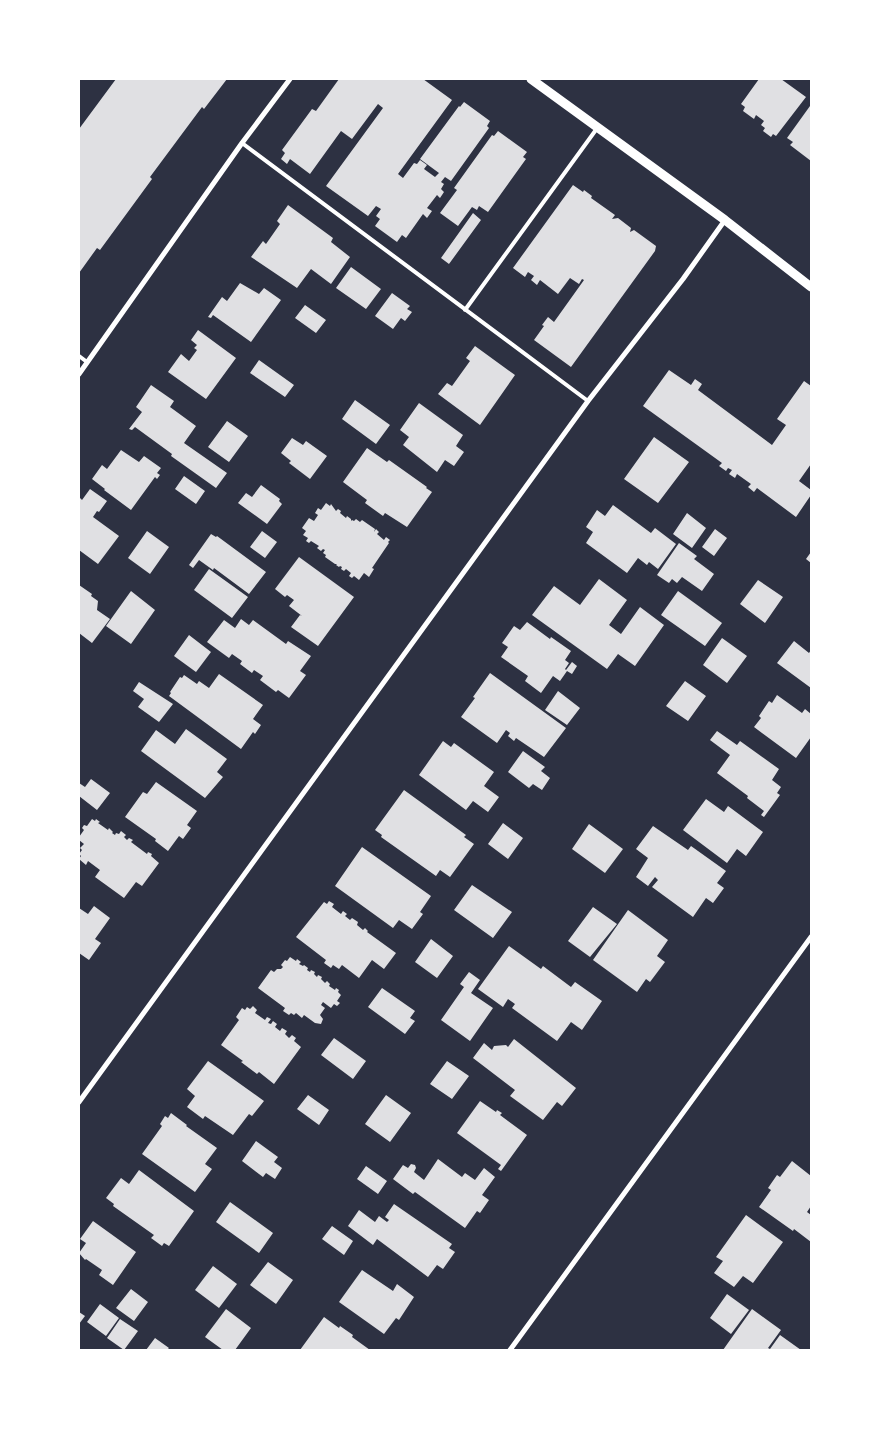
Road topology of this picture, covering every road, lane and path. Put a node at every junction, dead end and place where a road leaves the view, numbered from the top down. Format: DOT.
graph roads {
  1 [pos="290,79"];
  2 [pos="531,79"];
  3 [pos="598,127"];
  4 [pos="242,143"];
  5 [pos="725,220"];
  6 [pos="811,287"];
  7 [pos="465,310"];
  8 [pos="79,356"];
  9 [pos="87,362"];
  10 [pos="79,374"];
  11 [pos="588,401"];
  12 [pos="811,937"];
  13 [pos="79,1102"];
  14 [pos="510,1350"];
  1 -- 4 [label="street"];
  2 -- 3 [label="street"];
  3 -- 5 [label="street"];
  3 -- 7 [label="lane"];
  4 -- 7 [label="lane"];
  4 -- 9 [label="street"];
  5 -- 6 [label="street"];
  5 -- 11 [label="street"];
  7 -- 11 [label="lane"];
  8 -- 9 [label="lane"];
  9 -- 10 [label="street"];
  11 -- 13 [label="street"];
  12 -- 14 [label="street"];
}
